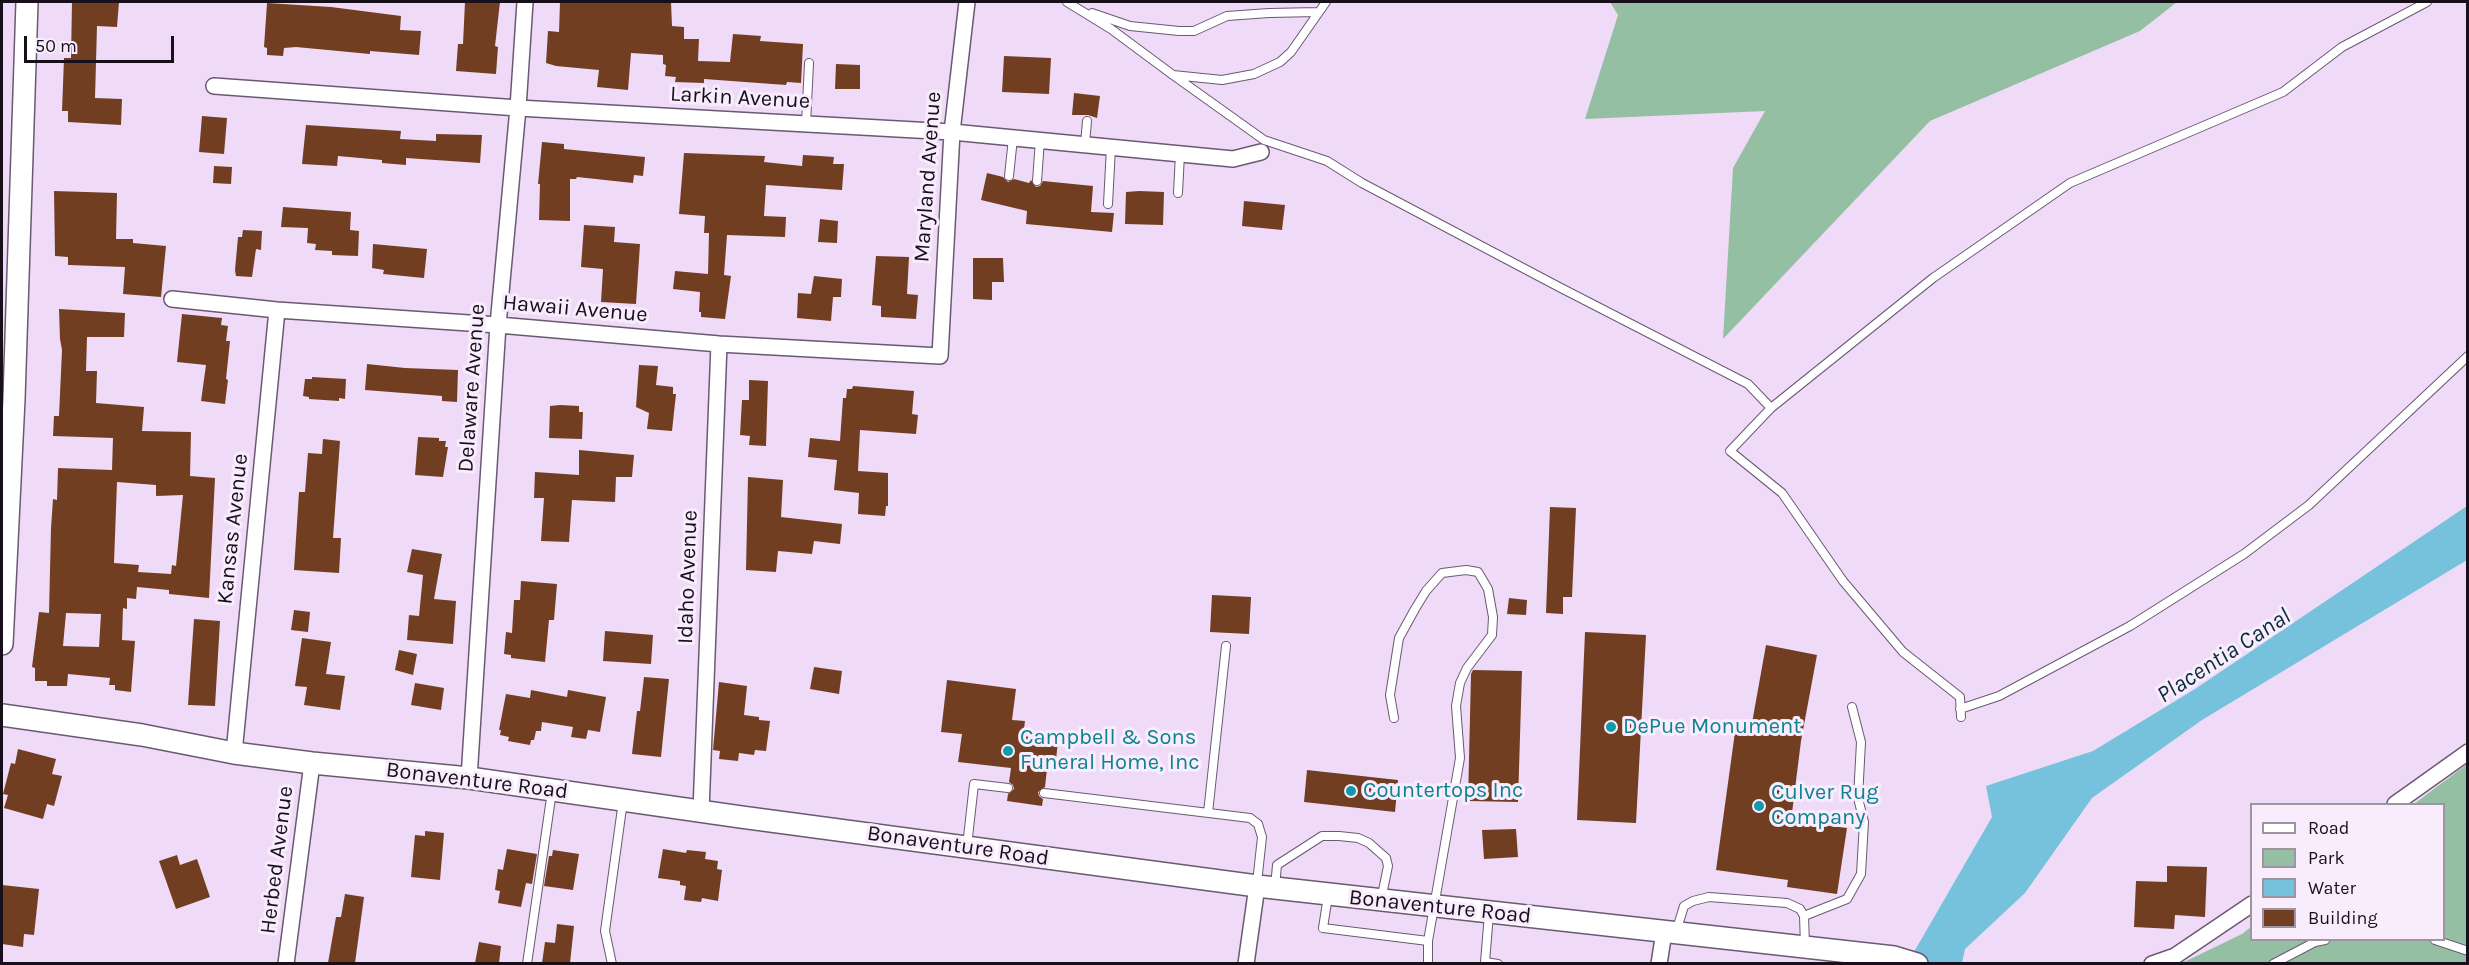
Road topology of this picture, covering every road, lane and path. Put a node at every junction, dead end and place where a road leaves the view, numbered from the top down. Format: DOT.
graph roads {
  1 [pos="27,2"];
  2 [pos="525,2"];
  3 [pos="966,2"];
  4 [pos="1068,2"];
  5 [pos="1326,2"];
  6 [pos="2427,2"];
  7 [pos="1079,9"];
  8 [pos="1318,12"];
  9 [pos="809,63"];
  10 [pos="1173,75"];
  11 [pos="214,86"];
  12 [pos="518,108"];
  13 [pos="1087,121"];
  14 [pos="806,124"];
  15 [pos="952,132"];
  16 [pos="1012,138"];
  17 [pos="1040,140"];
  18 [pos="1085,144"];
  19 [pos="1111,147"];
  20 [pos="1261,152"];
  21 [pos="1180,154"];
  22 [pos="1009,176"];
  23 [pos="1037,181"];
  24 [pos="1178,193"];
  25 [pos="1108,204"];
  26 [pos="172,299"];
  27 [pos="277,310"];
  28 [pos="498,325"];
  29 [pos="719,344"];
  30 [pos="940,356"];
  31 [pos="2468,356"];
  32 [pos="1771,408"];
  33 [pos="2,644"];
  34 [pos="1226,646"];
  35 [pos="1852,707"];
  36 [pos="2,715"];
  37 [pos="1394,718"];
  38 [pos="2468,752"];
  39 [pos="234,753"];
  40 [pos="312,763"];
  41 [pos="469,777"];
  42 [pos="1008,788"];
  43 [pos="553,790"];
  44 [pos="1044,793"];
  45 [pos="623,800"];
  46 [pos="2396,803"];
  47 [pos="701,811"];
  48 [pos="1208,813"];
  49 [pos="967,847"];
  50 [pos="1266,887"];
  51 [pos="1328,894"];
  52 [pos="1381,900"];
  53 [pos="2250,904"];
  54 [pos="1432,906"];
  55 [pos="1490,912"];
  56 [pos="1804,916"];
  57 [pos="1669,932"];
  58 [pos="1428,941"];
  59 [pos="2318,941"];
  60 [pos="2440,941"];
  61 [pos="1805,948"];
  62 [pos="2468,951"];
  63 [pos="286,963"];
  64 [pos="527,963"];
  65 [pos="612,963"];
  66 [pos="1246,963"];
  67 [pos="1428,963"];
  68 [pos="1484,963"];
  69 [pos="1498,963"];
  70 [pos="1659,963"];
  71 [pos="1917,963"];
  72 [pos="2152,963"];
  73 [pos="2273,963"];
  1 -- 33 [label="street"];
  2 -- 12 [label="street, Delaware Avenue"];
  3 -- 15 [label="street, Maryland Avenue"];
  4 -- 7 [label="lane"];
  5 -- 8 [label="lane"];
  6 -- 32 [label="lane"];
  7 -- 8 [label="lane"];
  7 -- 10 [label="lane"];
  8 -- 10 [label="lane"];
  9 -- 14 [label="lane"];
  10 -- 32 [label="lane"];
  11 -- 12 [label="street, Larkin Avenue"];
  12 -- 14 [label="street, Larkin Avenue"];
  12 -- 28 [label="street, Delaware Avenue"];
  13 -- 18 [label="lane"];
  14 -- 15 [label="street, Larkin Avenue"];
  15 -- 16 [label="street, Larkin Avenue"];
  15 -- 30 [label="street, Maryland Avenue"];
  16 -- 17 [label="street, Larkin Avenue"];
  16 -- 22 [label="lane"];
  17 -- 18 [label="street, Larkin Avenue"];
  17 -- 23 [label="lane"];
  18 -- 19 [label="street, Larkin Avenue"];
  19 -- 21 [label="street, Larkin Avenue"];
  19 -- 25 [label="lane"];
  20 -- 21 [label="street, Larkin Avenue"];
  21 -- 24 [label="lane"];
  26 -- 27 [label="street, Hawaii Avenue"];
  27 -- 28 [label="street, Hawaii Avenue"];
  27 -- 39 [label="street, Kansas Avenue"];
  28 -- 29 [label="street, Hawaii Avenue"];
  28 -- 41 [label="street, Delaware Avenue"];
  29 -- 30 [label="street, Hawaii Avenue"];
  29 -- 47 [label="street, Idaho Avenue"];
  31 -- 32 [label="lane"];
  34 -- 48 [label="lane"];
  35 -- 56 [label="lane"];
  36 -- 39 [label="street, Bonaventure Road"];
  37 -- 54 [label="lane"];
  38 -- 46 [label="street"];
  39 -- 40 [label="street, Bonaventure Road"];
  40 -- 41 [label="street, Bonaventure Road"];
  40 -- 63 [label="street, Herbed Avenue"];
  41 -- 43 [label="street, Bonaventure Road"];
  42 -- 49 [label="lane"];
  43 -- 45 [label="street, Bonaventure Road"];
  43 -- 64 [label="lane"];
  44 -- 48 [label="lane"];
  45 -- 47 [label="street, Bonaventure Road"];
  45 -- 65 [label="lane"];
  47 -- 49 [label="street, Bonaventure Road"];
  48 -- 50 [label="lane"];
  49 -- 50 [label="street, Bonaventure Road"];
  50 -- 51 [label="street, Bonaventure Road"];
  50 -- 52 [label="lane"];
  50 -- 66 [label="street"];
  51 -- 52 [label="street, Bonaventure Road"];
  51 -- 58 [label="lane"];
  52 -- 54 [label="street, Bonaventure Road"];
  53 -- 72 [label="street"];
  54 -- 55 [label="street, Bonaventure Road"];
  54 -- 58 [label="lane"];
  55 -- 57 [label="street, Bonaventure Road"];
  55 -- 68 [label="lane"];
  56 -- 57 [label="lane"];
  56 -- 61 [label="lane"];
  57 -- 61 [label="street, Bonaventure Road"];
  57 -- 70 [label="street"];
  58 -- 67 [label="lane"];
  59 -- 73 [label="lane"];
  60 -- 62 [label="lane"];
  61 -- 71 [label="street, Bonaventure Road"];
  68 -- 69 [label="lane"];
}
